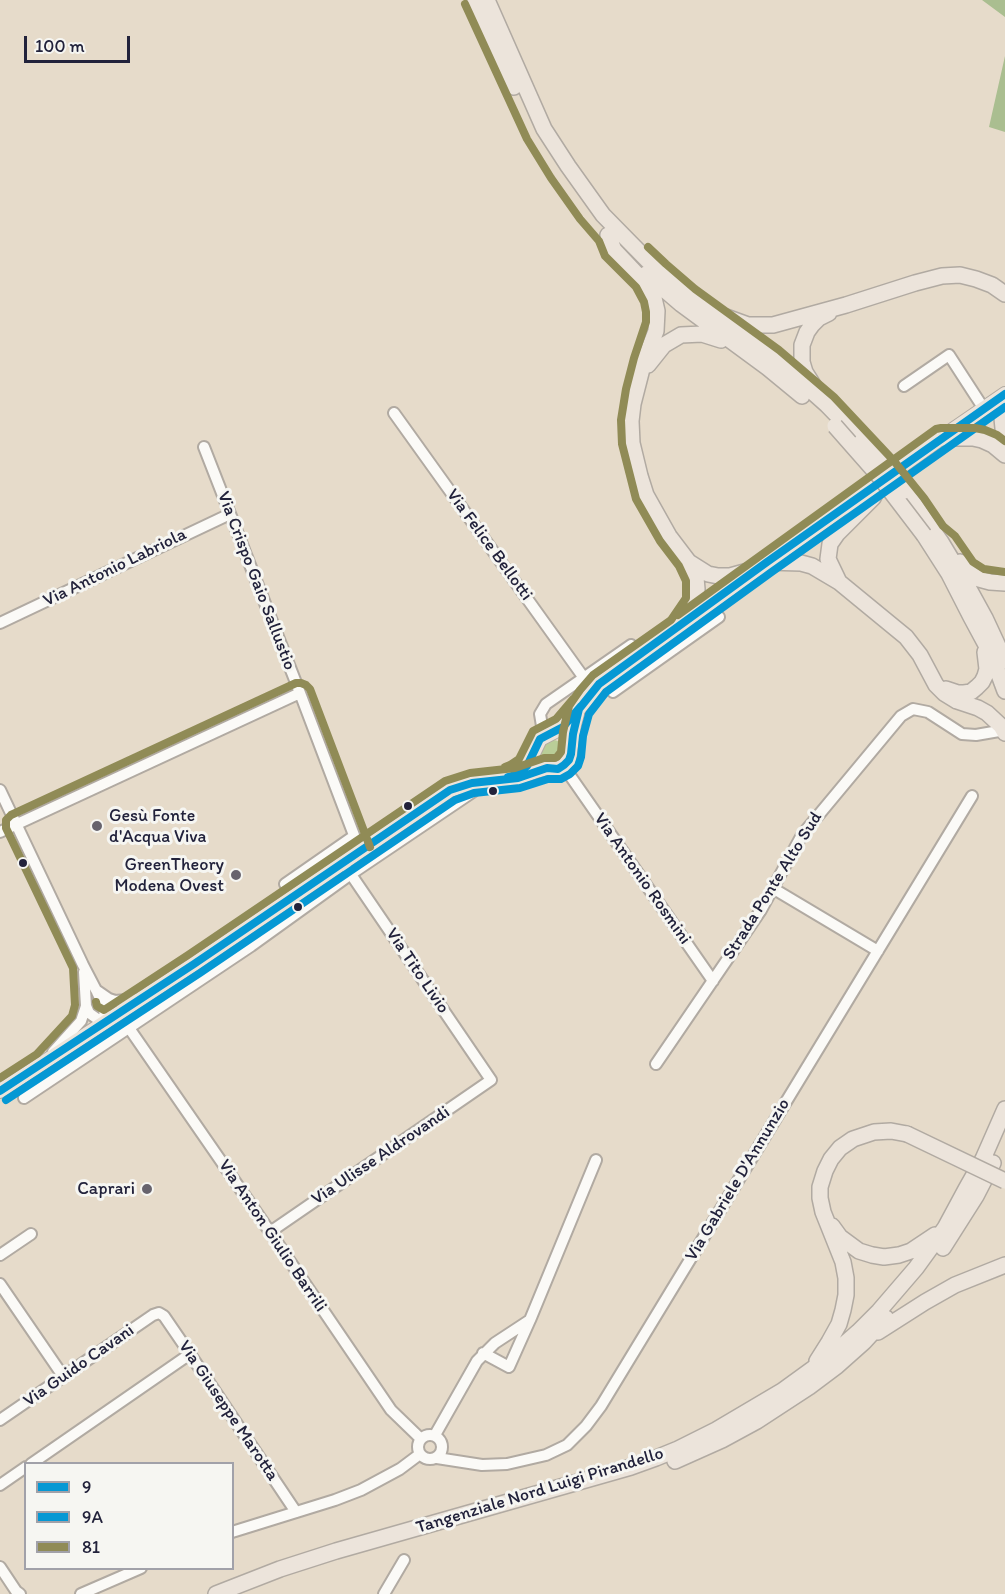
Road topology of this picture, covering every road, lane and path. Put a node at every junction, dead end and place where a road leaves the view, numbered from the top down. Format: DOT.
graph roads {
  1 [pos="475,0"];
  2 [pos="487,0"];
  3 [pos="606,233"];
  4 [pos="659,272"];
  5 [pos="1005,294"];
  6 [pos="846,305"];
  7 [pos="768,368"];
  8 [pos="641,375"];
  9 [pos="904,386"];
  10 [pos="1005,394"];
  11 [pos="827,405"];
  12 [pos="1005,407"];
  13 [pos="984,409"];
  14 [pos="394,412"];
  15 [pos="839,424"];
  16 [pos="1005,435"];
  17 [pos="941,438"];
  18 [pos="204,447"];
  19 [pos="1005,455"];
  20 [pos="882,480"];
  21 [pos="230,513"];
  22 [pos="930,532"];
  23 [pos="688,561"];
  24 [pos="763,565"];
  25 [pos="839,582"];
  26 [pos="1005,583"];
  27 [pos="719,617"];
  28 [pos="0,623"];
  29 [pos="683,633"];
  30 [pos="984,642"];
  31 [pos="638,656"];
  32 [pos="1005,661"];
  33 [pos="584,678"];
  34 [pos="934,680"];
  35 [pos="1005,690"];
  36 [pos="300,693"];
  37 [pos="613,693"];
  38 [pos="579,710"];
  39 [pos="1002,732"];
  40 [pos="544,737"];
  41 [pos="570,754"];
  42 [pos="552,769"];
  43 [pos="571,777"];
  44 [pos="500,780"];
  45 [pos="0,790"];
  46 [pos="474,791"];
  47 [pos="972,796"];
  48 [pos="16,824"];
  49 [pos="0,832"];
  50 [pos="354,836"];
  51 [pos="360,851"];
  52 [pos="347,868"];
  53 [pos="285,884"];
  54 [pos="774,889"];
  55 [pos="878,951"];
  56 [pos="195,964"];
  57 [pos="83,965"];
  58 [pos="204,977"];
  59 [pos="713,981"];
  60 [pos="96,990"];
  61 [pos="141,999"];
  62 [pos="86,1006"];
  63 [pos="105,1022"];
  64 [pos="129,1028"];
  65 [pos="44,1062"];
  66 [pos="656,1064"];
  67 [pos="491,1080"];
  68 [pos="0,1091"];
  69 [pos="24,1098"];
  70 [pos="1005,1109"];
  71 [pos="1005,1136"];
  72 [pos="596,1160"];
  73 [pos="1005,1181"];
  74 [pos="823,1212"];
  75 [pos="945,1228"];
  76 [pos="270,1232"];
  77 [pos="31,1234"];
  78 [pos="0,1255"];
  79 [pos="1005,1265"];
  80 [pos="0,1284"];
  81 [pos="159,1313"];
  82 [pos="530,1320"];
  83 [pos="864,1342"];
  84 [pos="483,1353"];
  85 [pos="190,1354"];
  86 [pos="810,1371"];
  87 [pos="63,1376"];
  88 [pos="0,1420"];
  89 [pos="435,1436"];
  90 [pos="421,1439"];
  91 [pos="420,1454"];
  92 [pos="437,1458"];
  93 [pos="34,1462"];
  94 [pos="24,1468"];
  95 [pos="0,1485"];
  96 [pos="296,1512"];
  97 [pos="234,1531"];
  98 [pos="404,1560"];
  99 [pos="0,1567"];
  100 [pos="139,1570"];
  101 [pos="20,1594"];
  102 [pos="81,1594"];
  103 [pos="216,1594"];
  104 [pos="242,1594"];
  105 [pos="384,1594"];
  1 -- 3 [label="highway"];
  2 -- 4 [label="highway"];
  3 -- 7 [label="highway"];
  3 -- 8 [label="highway"];
  4 -- 6 [label="highway"];
  4 -- 11 [label="highway"];
  5 -- 6 [label="highway"];
  6 -- 11 [label="highway"];
  7 -- 8 [label="highway"];
  7 -- 15 [label="highway"];
  8 -- 23 [label="highway"];
  9 -- 13 [label="street"];
  10 -- 13 [label="main road"];
  11 -- 15 [label="highway"];
  12 -- 16 [label="highway"];
  13 -- 17 [label="main road"];
  14 -- 33 [label="street, Via Felice Bellotti"];
  15 -- 22 [label="highway, bridge"];
  17 -- 19 [label="highway"];
  17 -- 20 [label="main road"];
  18 -- 21 [label="street, Via Crispo Gaio Sallustio"];
  20 -- 24 [label="main road"];
  20 -- 25 [label="highway"];
  21 -- 28 [label="street, Via Antonio Labriola"];
  21 -- 36 [label="street, Via Crispo Gaio Sallustio"];
  22 -- 26 [label="highway"];
  22 -- 30 [label="highway"];
  22 -- 32 [label="highway"];
  23 -- 24 [label="highway"];
  23 -- 29 [label="highway"];
  24 -- 25 [label="highway"];
  24 -- 29 [label="main road"];
  25 -- 34 [label="highway"];
  27 -- 29 [label="street"];
  29 -- 31 [label="main road"];
  29 -- 37 [label="street"];
  30 -- 34 [label="highway"];
  30 -- 35 [label="highway"];
  31 -- 33 [label="street"];
  31 -- 38 [label="main road"];
  33 -- 40 [label="street"];
  34 -- 39 [label="highway"];
  36 -- 48 [label="street"];
  36 -- 50 [label="street, Via Crispo Gaio Sallustio"];
  38 -- 40 [label="main road"];
  38 -- 41 [label="main road"];
  39 -- 54 [label="street, Strada Ponte Alto Sud"];
  40 -- 41 [label="main road"];
  40 -- 42 [label="main road"];
  40 -- 44 [label="main road"];
  41 -- 42 [label="main road"];
  41 -- 43 [label="street"];
  42 -- 43 [label="street"];
  42 -- 44 [label="main road"];
  43 -- 59 [label="street, Via Antonio Rosmini"];
  44 -- 51 [label="main road"];
  45 -- 48 [label="street"];
  46 -- 52 [label="street"];
  47 -- 55 [label="street, Via Gabriele D'Annunzio"];
  48 -- 49 [label="street"];
  48 -- 57 [label="street"];
  50 -- 51 [label="street, Via Crispo Gaio Sallustio"];
  50 -- 53 [label="street"];
  51 -- 52 [label="main road"];
  52 -- 56 [label="main road"];
  52 -- 58 [label="street"];
  52 -- 67 [label="street, Via Tito Livio"];
  54 -- 55 [label="street"];
  54 -- 59 [label="street, Strada Ponte Alto Sud"];
  55 -- 92 [label="street, Via Gabriele D'Annunzio"];
  56 -- 58 [label="street"];
  56 -- 61 [label="main road"];
  57 -- 60 [label="street"];
  57 -- 62 [label="street"];
  58 -- 64 [label="street"];
  59 -- 66 [label="street, Strada Ponte Alto Sud"];
  60 -- 61 [label="street"];
  60 -- 63 [label="street"];
  61 -- 63 [label="main road"];
  62 -- 63 [label="street"];
  62 -- 65 [label="street"];
  63 -- 65 [label="main road"];
  64 -- 69 [label="street"];
  64 -- 76 [label="street, Via Anton Giulio Barrili"];
  65 -- 68 [label="main road"];
  67 -- 76 [label="street, Via Ulisse Aldrovandi"];
  70 -- 75 [label="highway, Tangenziale Nord Luigi Pirandello"];
  71 -- 83 [label="highway, Tangenziale Nord Luigi Pirandello"];
  72 -- 82 [label="street"];
  73 -- 74 [label="highway, bridge"];
  74 -- 75 [label="highway"];
  74 -- 86 [label="highway"];
  75 -- 86 [label="highway, Tangenziale Nord Luigi Pirandello"];
  76 -- 90 [label="street, Via Anton Giulio Barrili"];
  77 -- 78 [label="street"];
  79 -- 83 [label="highway"];
  80 -- 87 [label="street"];
  81 -- 85 [label="street, Via Giuseppe Marotta"];
  81 -- 87 [label="street, Via Guido Cavani"];
  82 -- 84 [label="street"];
  82 -- 84 [label="street"];
  83 -- 104 [label="highway, Tangenziale Nord Luigi Pirandello"];
  84 -- 89 [label="street"];
  85 -- 93 [label="street"];
  85 -- 96 [label="street, Via Giuseppe Marotta"];
  86 -- 103 [label="highway, Tangenziale Nord Luigi Pirandello"];
  87 -- 88 [label="street, Via Guido Cavani"];
  89 -- 90 [label="street"];
  89 -- 92 [label="street"];
  90 -- 91 [label="street"];
  91 -- 92 [label="street"];
  91 -- 96 [label="street"];
  94 -- 95 [label="street"];
  96 -- 97 [label="street"];
  98 -- 105 [label="street"];
  99 -- 101 [label="street"];
  100 -- 102 [label="street"];
}
